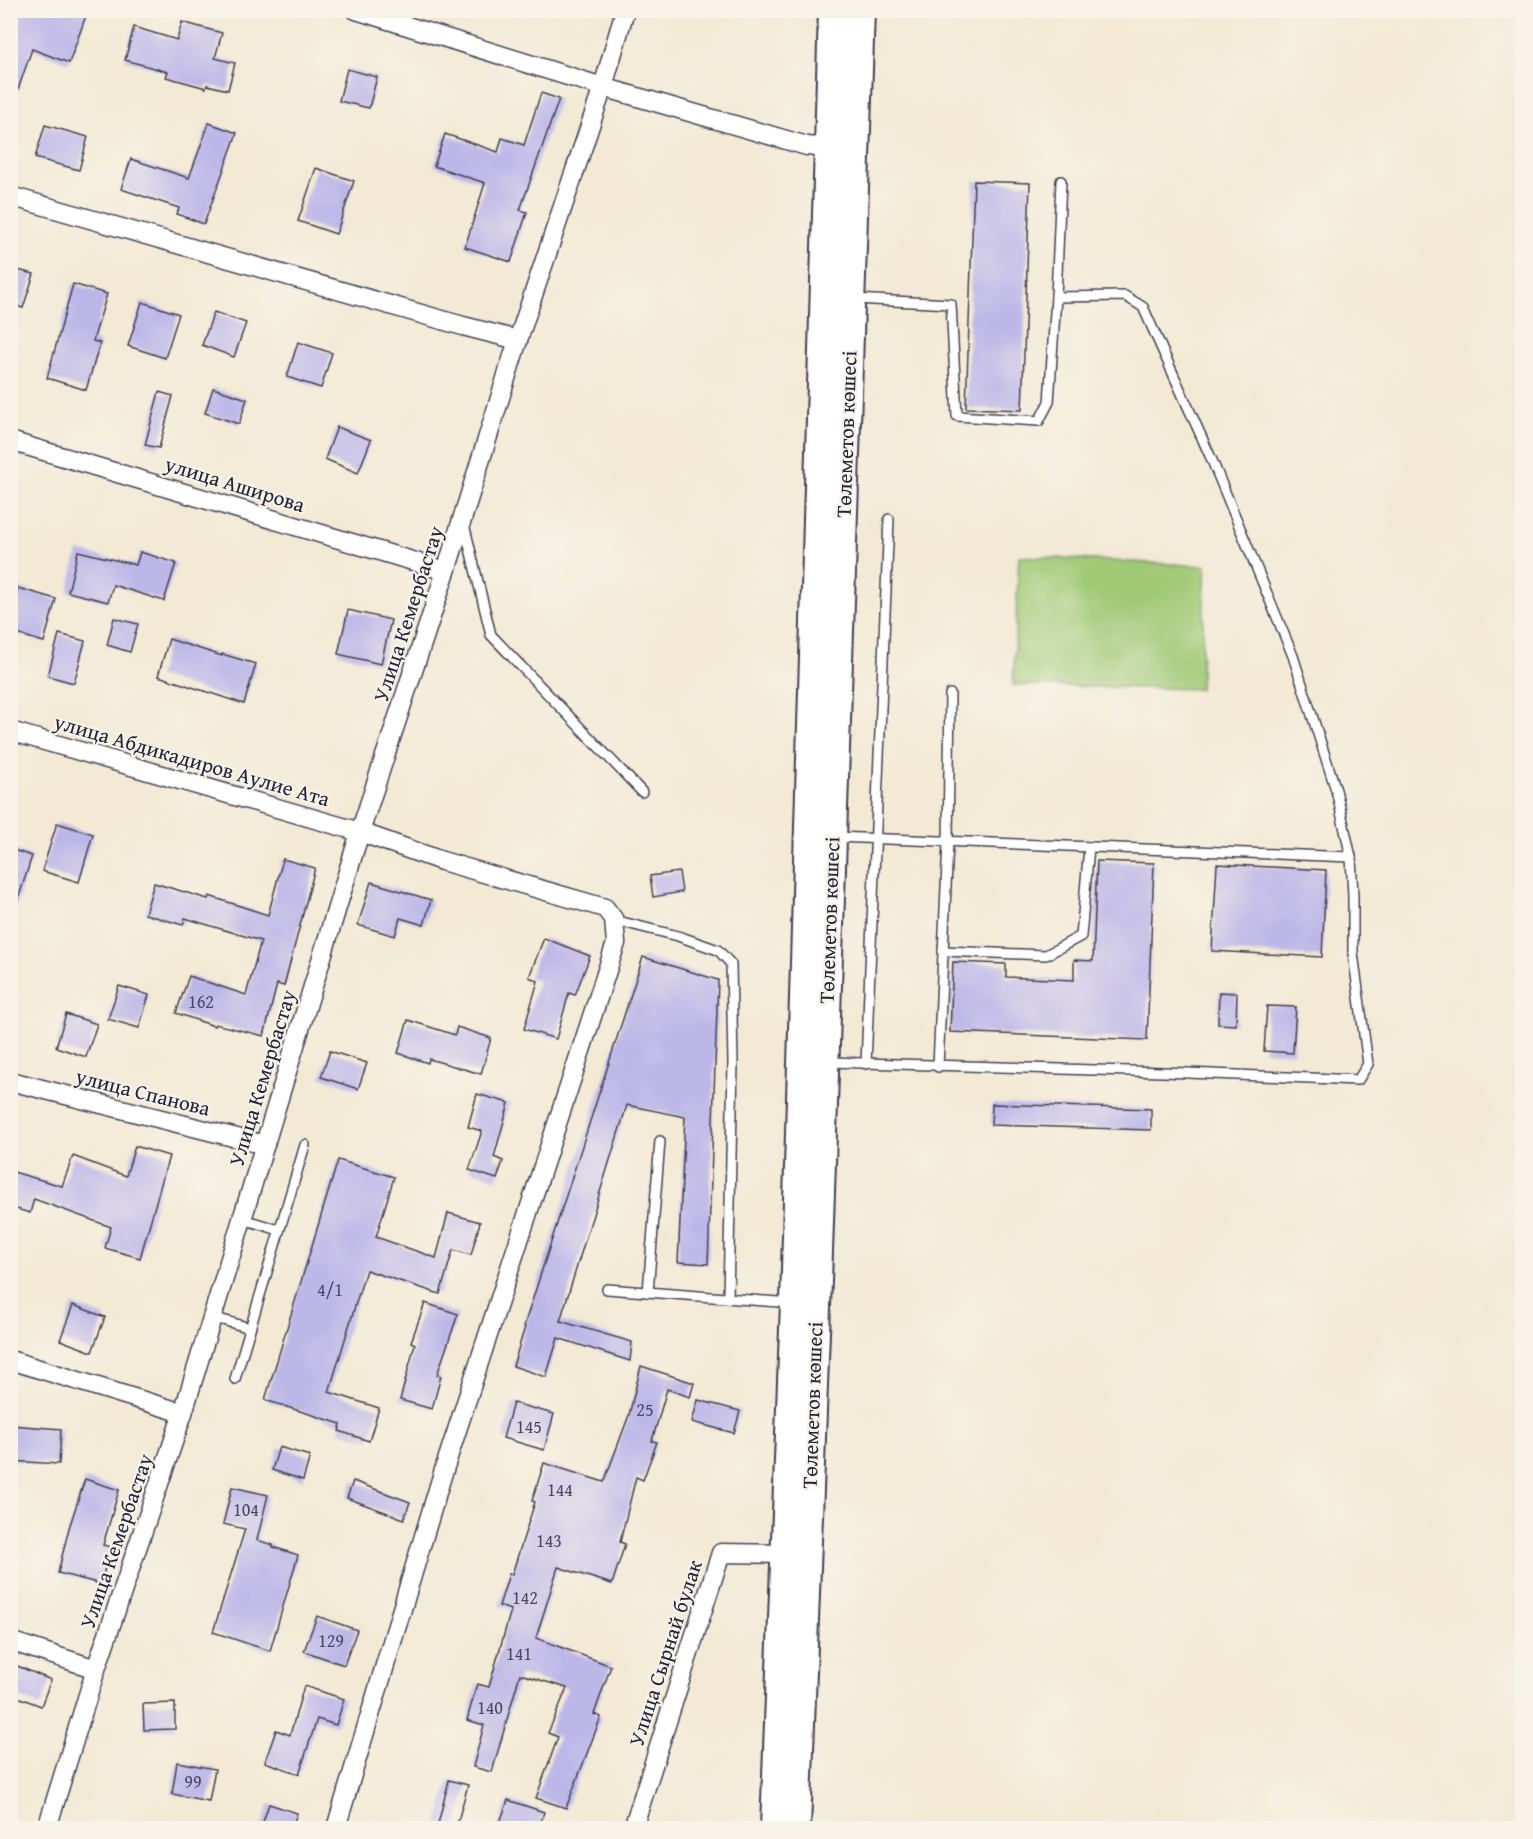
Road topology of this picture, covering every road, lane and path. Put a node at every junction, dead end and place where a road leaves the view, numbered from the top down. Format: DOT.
graph roads {
  1 [pos="356,10"];
  2 [pos="625,10"];
  3 [pos="833,10"];
  4 [pos="860,10"];
  5 [pos="603,87"];
  6 [pos="842,150"];
  7 [pos="1061,181"];
  8 [pos="10,196"];
  9 [pos="1056,297"];
  10 [pos="851,299"];
  11 [pos="518,340"];
  12 [pos="10,441"];
  13 [pos="462,518"];
  14 [pos="889,519"];
  15 [pos="446,571"];
  16 [pos="950,694"];
  17 [pos="10,731"];
  18 [pos="642,792"];
  19 [pos="360,832"];
  20 [pos="832,837"];
  21 [pos="876,839"];
  22 [pos="948,842"];
  23 [pos="1089,847"];
  24 [pos="1351,857"];
  25 [pos="614,920"];
  26 [pos="943,951"];
  27 [pos="824,1062"];
  28 [pos="866,1064"];
  29 [pos="938,1067"];
  30 [pos="10,1082"];
  31 [pos="660,1141"];
  32 [pos="305,1145"];
  33 [pos="265,1146"];
  34 [pos="243,1219"];
  35 [pos="279,1230"];
  36 [pos="607,1289"];
  37 [pos="648,1292"];
  38 [pos="728,1298"];
  39 [pos="795,1303"];
  40 [pos="212,1317"];
  41 [pos="250,1328"];
  42 [pos="10,1360"];
  43 [pos="235,1379"];
  44 [pos="183,1413"];
  45 [pos="786,1554"];
  46 [pos="10,1641"];
  47 [pos="96,1669"];
  48 [pos="47,1828"];
  49 [pos="336,1828"];
  50 [pos="633,1828"];
  51 [pos="775,1828"];
  52 [pos="796,1828"];
  1 -- 5 [label="street"];
  2 -- 5 [label="street, Улица Кемербастау"];
  3 -- 6 [label="main road, Төлеметов көшесі"];
  4 -- 6 [label="main road, Төлеметов көшесі"];
  5 -- 6 [label="street"];
  5 -- 11 [label="street, Улица Кемербастау"];
  6 -- 10 [label="main road, Төлеметов көшесі"];
  6 -- 39 [label="main road, Төлеметов көшесі"];
  7 -- 9 [label="lane"];
  8 -- 11 [label="street"];
  9 -- 10 [label="lane"];
  9 -- 24 [label="lane"];
  10 -- 20 [label="main road, Төлеметов көшесі"];
  11 -- 13 [label="street, Улица Кемербастау"];
  12 -- 15 [label="street, улица Аширова"];
  13 -- 15 [label="street, Улица Кемербастау"];
  13 -- 18 [label="lane"];
  14 -- 21 [label="lane"];
  15 -- 19 [label="street, Улица Кемербастау"];
  16 -- 22 [label="lane"];
  17 -- 19 [label="street, улица Абдикадиров Аулие Ата"];
  19 -- 25 [label="street, улица Абдикадиров Аулие Ата"];
  19 -- 33 [label="street, Улица Кемербастау"];
  20 -- 21 [label="lane"];
  20 -- 27 [label="main road, Төлеметов көшесі"];
  21 -- 22 [label="lane"];
  21 -- 28 [label="lane"];
  22 -- 23 [label="lane"];
  22 -- 26 [label="lane"];
  23 -- 24 [label="lane"];
  23 -- 26 [label="lane"];
  24 -- 29 [label="lane"];
  25 -- 38 [label="lane"];
  25 -- 49 [label="street"];
  26 -- 29 [label="lane"];
  27 -- 28 [label="lane"];
  27 -- 52 [label="main road, Төлеметов көшесі"];
  28 -- 29 [label="lane"];
  30 -- 33 [label="street, улица Спанова"];
  31 -- 37 [label="lane"];
  32 -- 35 [label="lane"];
  33 -- 34 [label="street, Улица Кемербастау"];
  34 -- 35 [label="lane"];
  34 -- 40 [label="street, Улица Кемербастау"];
  35 -- 41 [label="lane"];
  36 -- 37 [label="lane"];
  37 -- 38 [label="lane"];
  38 -- 39 [label="lane"];
  39 -- 45 [label="main road, Төлеметов көшесі"];
  40 -- 41 [label="lane"];
  40 -- 44 [label="street, Улица Кемербастау"];
  41 -- 43 [label="lane"];
  42 -- 44 [label="street"];
  44 -- 47 [label="street, Улица Кемербастау"];
  45 -- 50 [label="street, Улица Сырнай булак"];
  45 -- 51 [label="main road, Төлеметов көшесі"];
  46 -- 47 [label="street"];
  47 -- 48 [label="street, Улица Кемербастау"];
}
